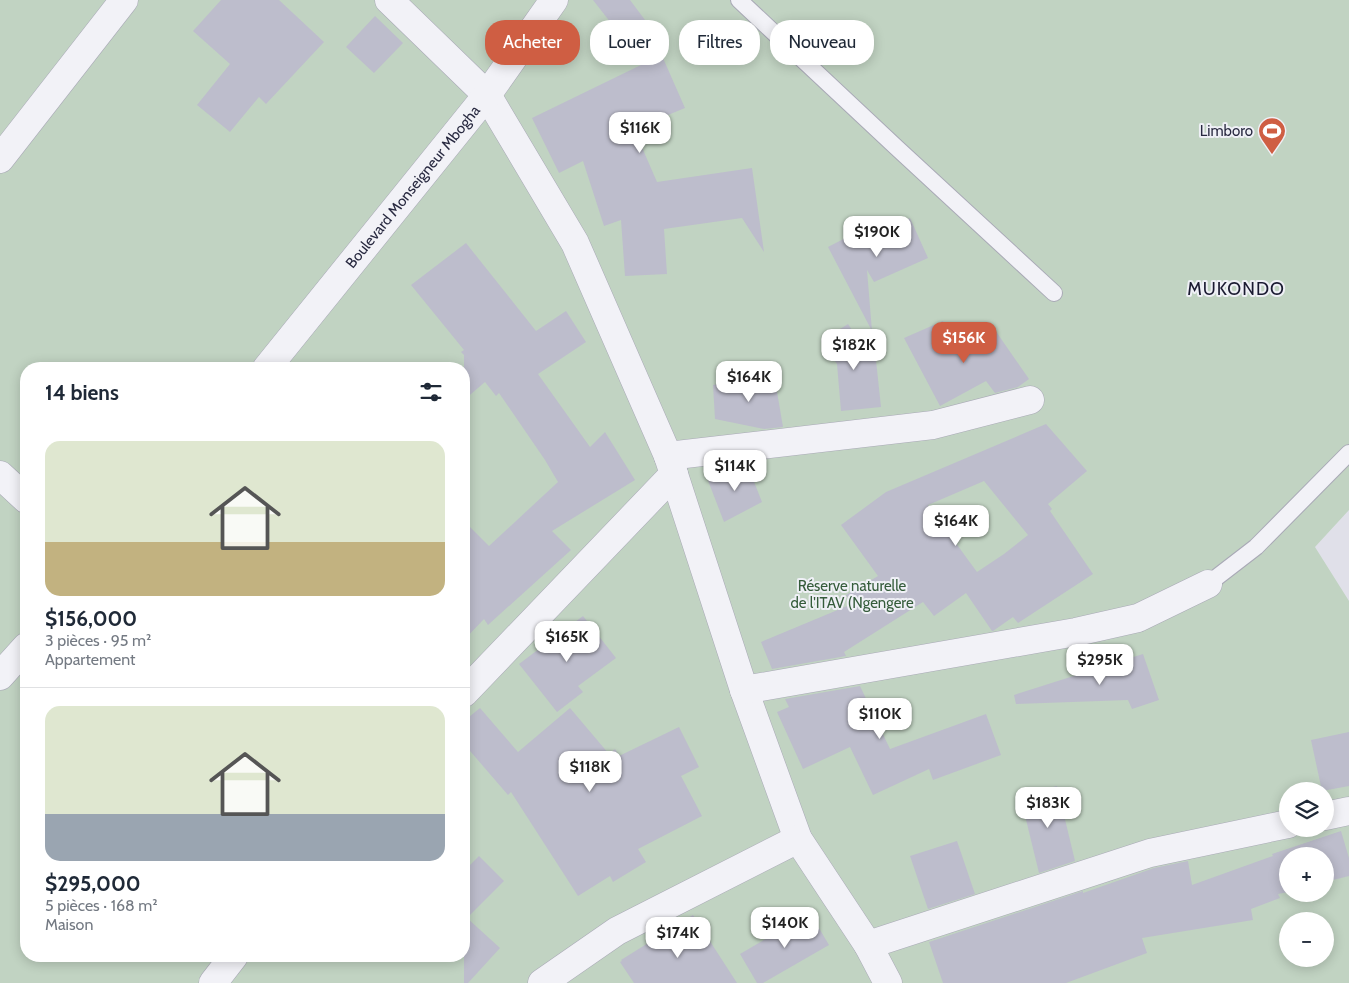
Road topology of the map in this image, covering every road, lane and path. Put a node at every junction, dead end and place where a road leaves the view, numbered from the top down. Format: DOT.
graph roads {
  1 [pos="124,0"];
  2 [pos="389,0"];
  3 [pos="554,0"];
  4 [pos="739,0"];
  5 [pos="487,95"];
  6 [pos="0,159"];
  7 [pos="1054,293"];
  8 [pos="272,362"];
  9 [pos="1030,400"];
  10 [pos="1349,453"];
  11 [pos="671,465"];
  12 [pos="0,475"];
  13 [pos="20,493"];
  14 [pos="1208,584"];
  15 [pos="20,654"];
  16 [pos="0,676"];
  17 [pos="470,685"];
  18 [pos="744,690"];
  19 [pos="1349,810"];
  20 [pos="1334,814"];
  21 [pos="1279,826"];
  22 [pos="798,839"];
  23 [pos="868,946"];
  24 [pos="229,962"];
  25 [pos="213,983"];
  26 [pos="542,983"];
  27 [pos="888,983"];
  1 -- 6 [label="street"];
  2 -- 5 [label="street"];
  3 -- 5 [label="street, Boulevard Monseigneur Mbogha"];
  4 -- 7 [label="lane"];
  5 -- 8 [label="street, Boulevard Monseigneur Mbogha"];
  5 -- 11 [label="street"];
  9 -- 11 [label="street"];
  10 -- 14 [label="lane"];
  11 -- 17 [label="street"];
  11 -- 18 [label="street"];
  12 -- 13 [label="street"];
  14 -- 18 [label="street"];
  15 -- 16 [label="street"];
  18 -- 22 [label="street"];
  19 -- 20 [label="street"];
  21 -- 23 [label="street"];
  22 -- 23 [label="street"];
  22 -- 26 [label="street"];
  23 -- 27 [label="street"];
  24 -- 25 [label="street"];
}
